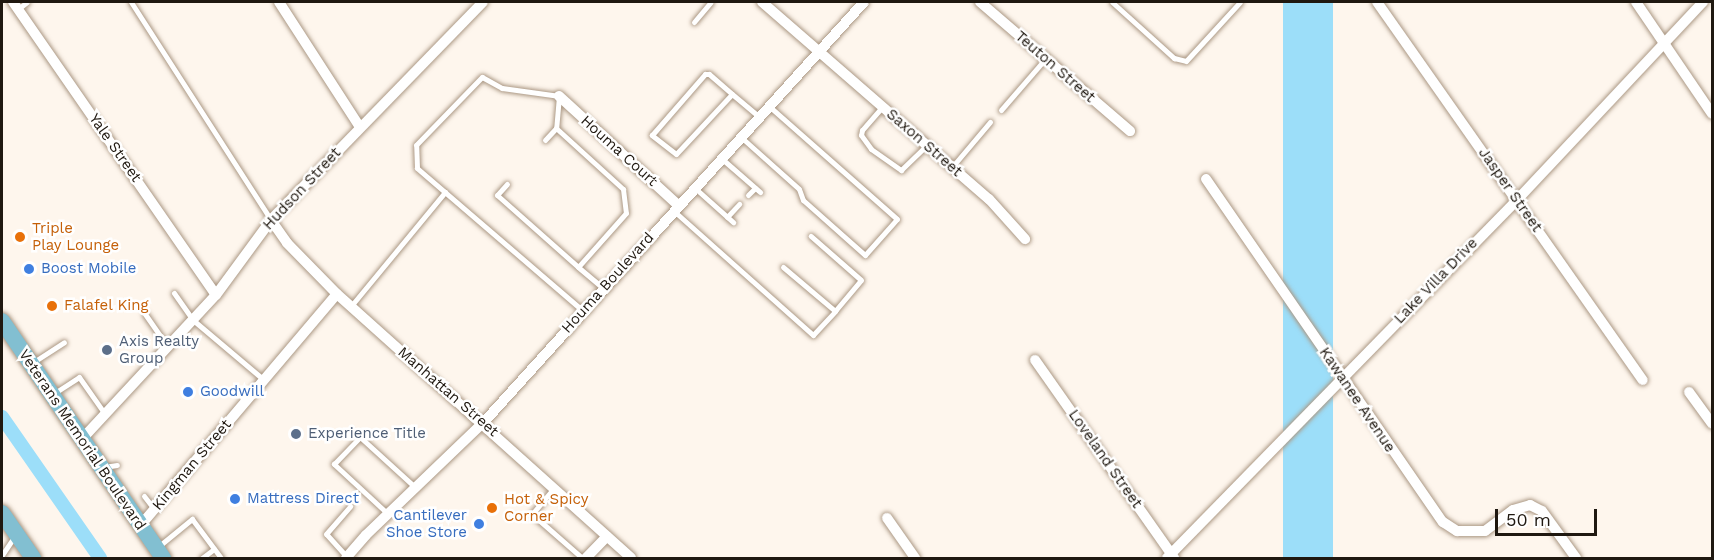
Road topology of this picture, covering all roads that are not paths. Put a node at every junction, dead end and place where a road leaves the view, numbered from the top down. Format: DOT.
graph roads {
  1 [pos="27,2"];
  2 [pos="131,2"];
  3 [pos="279,2"];
  4 [pos="483,2"];
  5 [pos="711,2"];
  6 [pos="762,2"];
  7 [pos="864,2"];
  8 [pos="980,2"];
  9 [pos="1112,2"];
  10 [pos="1240,2"];
  11 [pos="1377,2"];
  12 [pos="1636,2"];
  13 [pos="1703,2"];
  14 [pos="15,5"];
  15 [pos="694,22"];
  16 [pos="1663,41"];
  17 [pos="819,50"];
  18 [pos="1045,59"];
  19 [pos="732,94"];
  20 [pos="559,96"];
  21 [pos="769,106"];
  22 [pos="883,106"];
  23 [pos="1001,110"];
  24 [pos="1713,114"];
  25 [pos="759,117"];
  26 [pos="990,122"];
  27 [pos="360,127"];
  28 [pos="556,128"];
  29 [pos="1130,131"];
  30 [pos="741,136"];
  31 [pos="545,140"];
  32 [pos="927,145"];
  33 [pos="721,158"];
  34 [pos="952,167"];
  35 [pos="1206,179"];
  36 [pos="507,184"];
  37 [pos="694,188"];
  38 [pos="445,192"];
  39 [pos="748,195"];
  40 [pos="1516,200"];
  41 [pos="739,204"];
  42 [pos="676,208"];
  43 [pos="727,217"];
  44 [pos="271,220"];
  45 [pos="733,222"];
  46 [pos="811,236"];
  47 [pos="1025,239"];
  48 [pos="578,267"];
  49 [pos="783,267"];
  50 [pos="603,288"];
  51 [pos="174,293"];
  52 [pos="336,294"];
  53 [pos="216,295"];
  54 [pos="351,306"];
  55 [pos="582,310"];
  56 [pos="835,311"];
  57 [pos="145,314"];
  58 [pos="193,320"];
  59 [pos="2,321"];
  60 [pos="64,342"];
  61 [pos="168,347"];
  62 [pos="1035,360"];
  63 [pos="31,364"];
  64 [pos="1342,378"];
  65 [pos="264,380"];
  66 [pos="1643,380"];
  67 [pos="1689,392"];
  68 [pos="52,395"];
  69 [pos="105,414"];
  70 [pos="484,422"];
  71 [pos="1713,424"];
  72 [pos="82,439"];
  73 [pos="415,487"];
  74 [pos="554,488"];
  75 [pos="144,496"];
  76 [pos="350,506"];
  77 [pos="154,508"];
  78 [pos="388,514"];
  79 [pos="887,518"];
  80 [pos="7,525"];
  81 [pos="140,526"];
  82 [pos="607,536"];
  83 [pos="214,549"];
  84 [pos="159,553"];
  85 [pos="2,555"];
  86 [pos="1171,557"];
  87 [pos="33,558"];
  88 [pos="202,558"];
  89 [pos="221,558"];
  90 [pos="347,558"];
  91 [pos="584,558"];
  92 [pos="631,558"];
  93 [pos="915,558"];
  94 [pos="1576,558"];
  1 -- 14 [label="lane"];
  2 -- 44 [label="lane"];
  3 -- 27 [label="street"];
  4 -- 27 [label="street, Hudson Street"];
  5 -- 15 [label="lane"];
  6 -- 17 [label="street"];
  7 -- 17 [label="street, Houma Boulevard"];
  8 -- 18 [label="street, Teuton Street"];
  9 -- 10 [label="lane"];
  11 -- 40 [label="street, Jasper Street"];
  12 -- 16 [label="street"];
  13 -- 16 [label="street, Lake Villa Drive"];
  14 -- 53 [label="street, Yale Street"];
  16 -- 24 [label="street"];
  16 -- 40 [label="street, Lake Villa Drive"];
  17 -- 21 [label="street, Houma Boulevard"];
  17 -- 22 [label="street, Saxon Street"];
  18 -- 23 [label="lane"];
  18 -- 29 [label="street, Teuton Street"];
  19 -- 19 [label="lane"];
  19 -- 25 [label="lane"];
  20 -- 28 [label="lane"];
  20 -- 38 [label="lane"];
  20 -- 42 [label="street, Houma Court"];
  21 -- 25 [label="street, Houma Boulevard"];
  21 -- 30 [label="lane"];
  22 -- 32 [label="street, Saxon Street"];
  22 -- 32 [label="lane"];
  25 -- 30 [label="street, Houma Boulevard"];
  26 -- 34 [label="lane"];
  27 -- 44 [label="street, Hudson Street"];
  28 -- 31 [label="lane"];
  28 -- 48 [label="lane"];
  30 -- 33 [label="street, Houma Boulevard"];
  32 -- 34 [label="street, Saxon Street"];
  33 -- 37 [label="street, Houma Boulevard"];
  33 -- 39 [label="lane"];
  34 -- 47 [label="street, Saxon Street"];
  35 -- 64 [label="street, Kawanee Avenue"];
  36 -- 48 [label="lane"];
  37 -- 42 [label="street, Houma Boulevard"];
  37 -- 43 [label="lane"];
  38 -- 54 [label="lane"];
  38 -- 55 [label="lane"];
  40 -- 64 [label="street, Lake Villa Drive"];
  40 -- 66 [label="street, Jasper Street"];
  41 -- 43 [label="lane"];
  42 -- 50 [label="street, Houma Boulevard"];
  42 -- 56 [label="lane"];
  43 -- 45 [label="lane"];
  44 -- 52 [label="street, Manhattan Street"];
  44 -- 53 [label="street, Hudson Street"];
  46 -- 56 [label="lane"];
  48 -- 50 [label="lane"];
  49 -- 56 [label="lane"];
  50 -- 55 [label="street, Houma Boulevard"];
  51 -- 58 [label="lane"];
  52 -- 54 [label="street, Manhattan Street"];
  52 -- 65 [label="street, Kingman Street"];
  53 -- 58 [label="street, Hudson Street"];
  54 -- 70 [label="street, Manhattan Street"];
  55 -- 70 [label="street, Houma Boulevard"];
  57 -- 61 [label="lane"];
  58 -- 61 [label="street, Hudson Street"];
  58 -- 65 [label="lane"];
  59 -- 63 [label="main road, Veterans Memorial Boulevard"];
  60 -- 63 [label="lane"];
  61 -- 69 [label="street, Hudson Street"];
  62 -- 86 [label="street, Loveland Street"];
  63 -- 68 [label="main road, Veterans Memorial Boulevard"];
  64 -- 86 [label="street, Lake Villa Drive"];
  64 -- 94 [label="street, Kawanee Avenue"];
  65 -- 77 [label="street, Kingman Street"];
  67 -- 71 [label="street"];
  68 -- 69 [label="lane"];
  68 -- 72 [label="main road, Veterans Memorial Boulevard"];
  69 -- 72 [label="street, Hudson Street"];
  70 -- 73 [label="street, Houma Boulevard"];
  70 -- 74 [label="street, Manhattan Street"];
  72 -- 81 [label="main road, Veterans Memorial Boulevard"];
  73 -- 78 [label="street, Houma Boulevard"];
  73 -- 78 [label="lane"];
  74 -- 82 [label="street, Manhattan Street"];
  74 -- 91 [label="lane"];
  75 -- 77 [label="lane"];
  76 -- 90 [label="lane"];
  77 -- 81 [label="street, Kingman Street"];
  78 -- 90 [label="street, Houma Boulevard"];
  79 -- 93 [label="street"];
  80 -- 85 [label="lane"];
  80 -- 87 [label="main road"];
  81 -- 84 [label="main road, Veterans Memorial Boulevard"];
  82 -- 91 [label="street"];
  82 -- 92 [label="street, Manhattan Street"];
  83 -- 84 [label="lane"];
  83 -- 88 [label="lane"];
  83 -- 89 [label="lane"];
}
